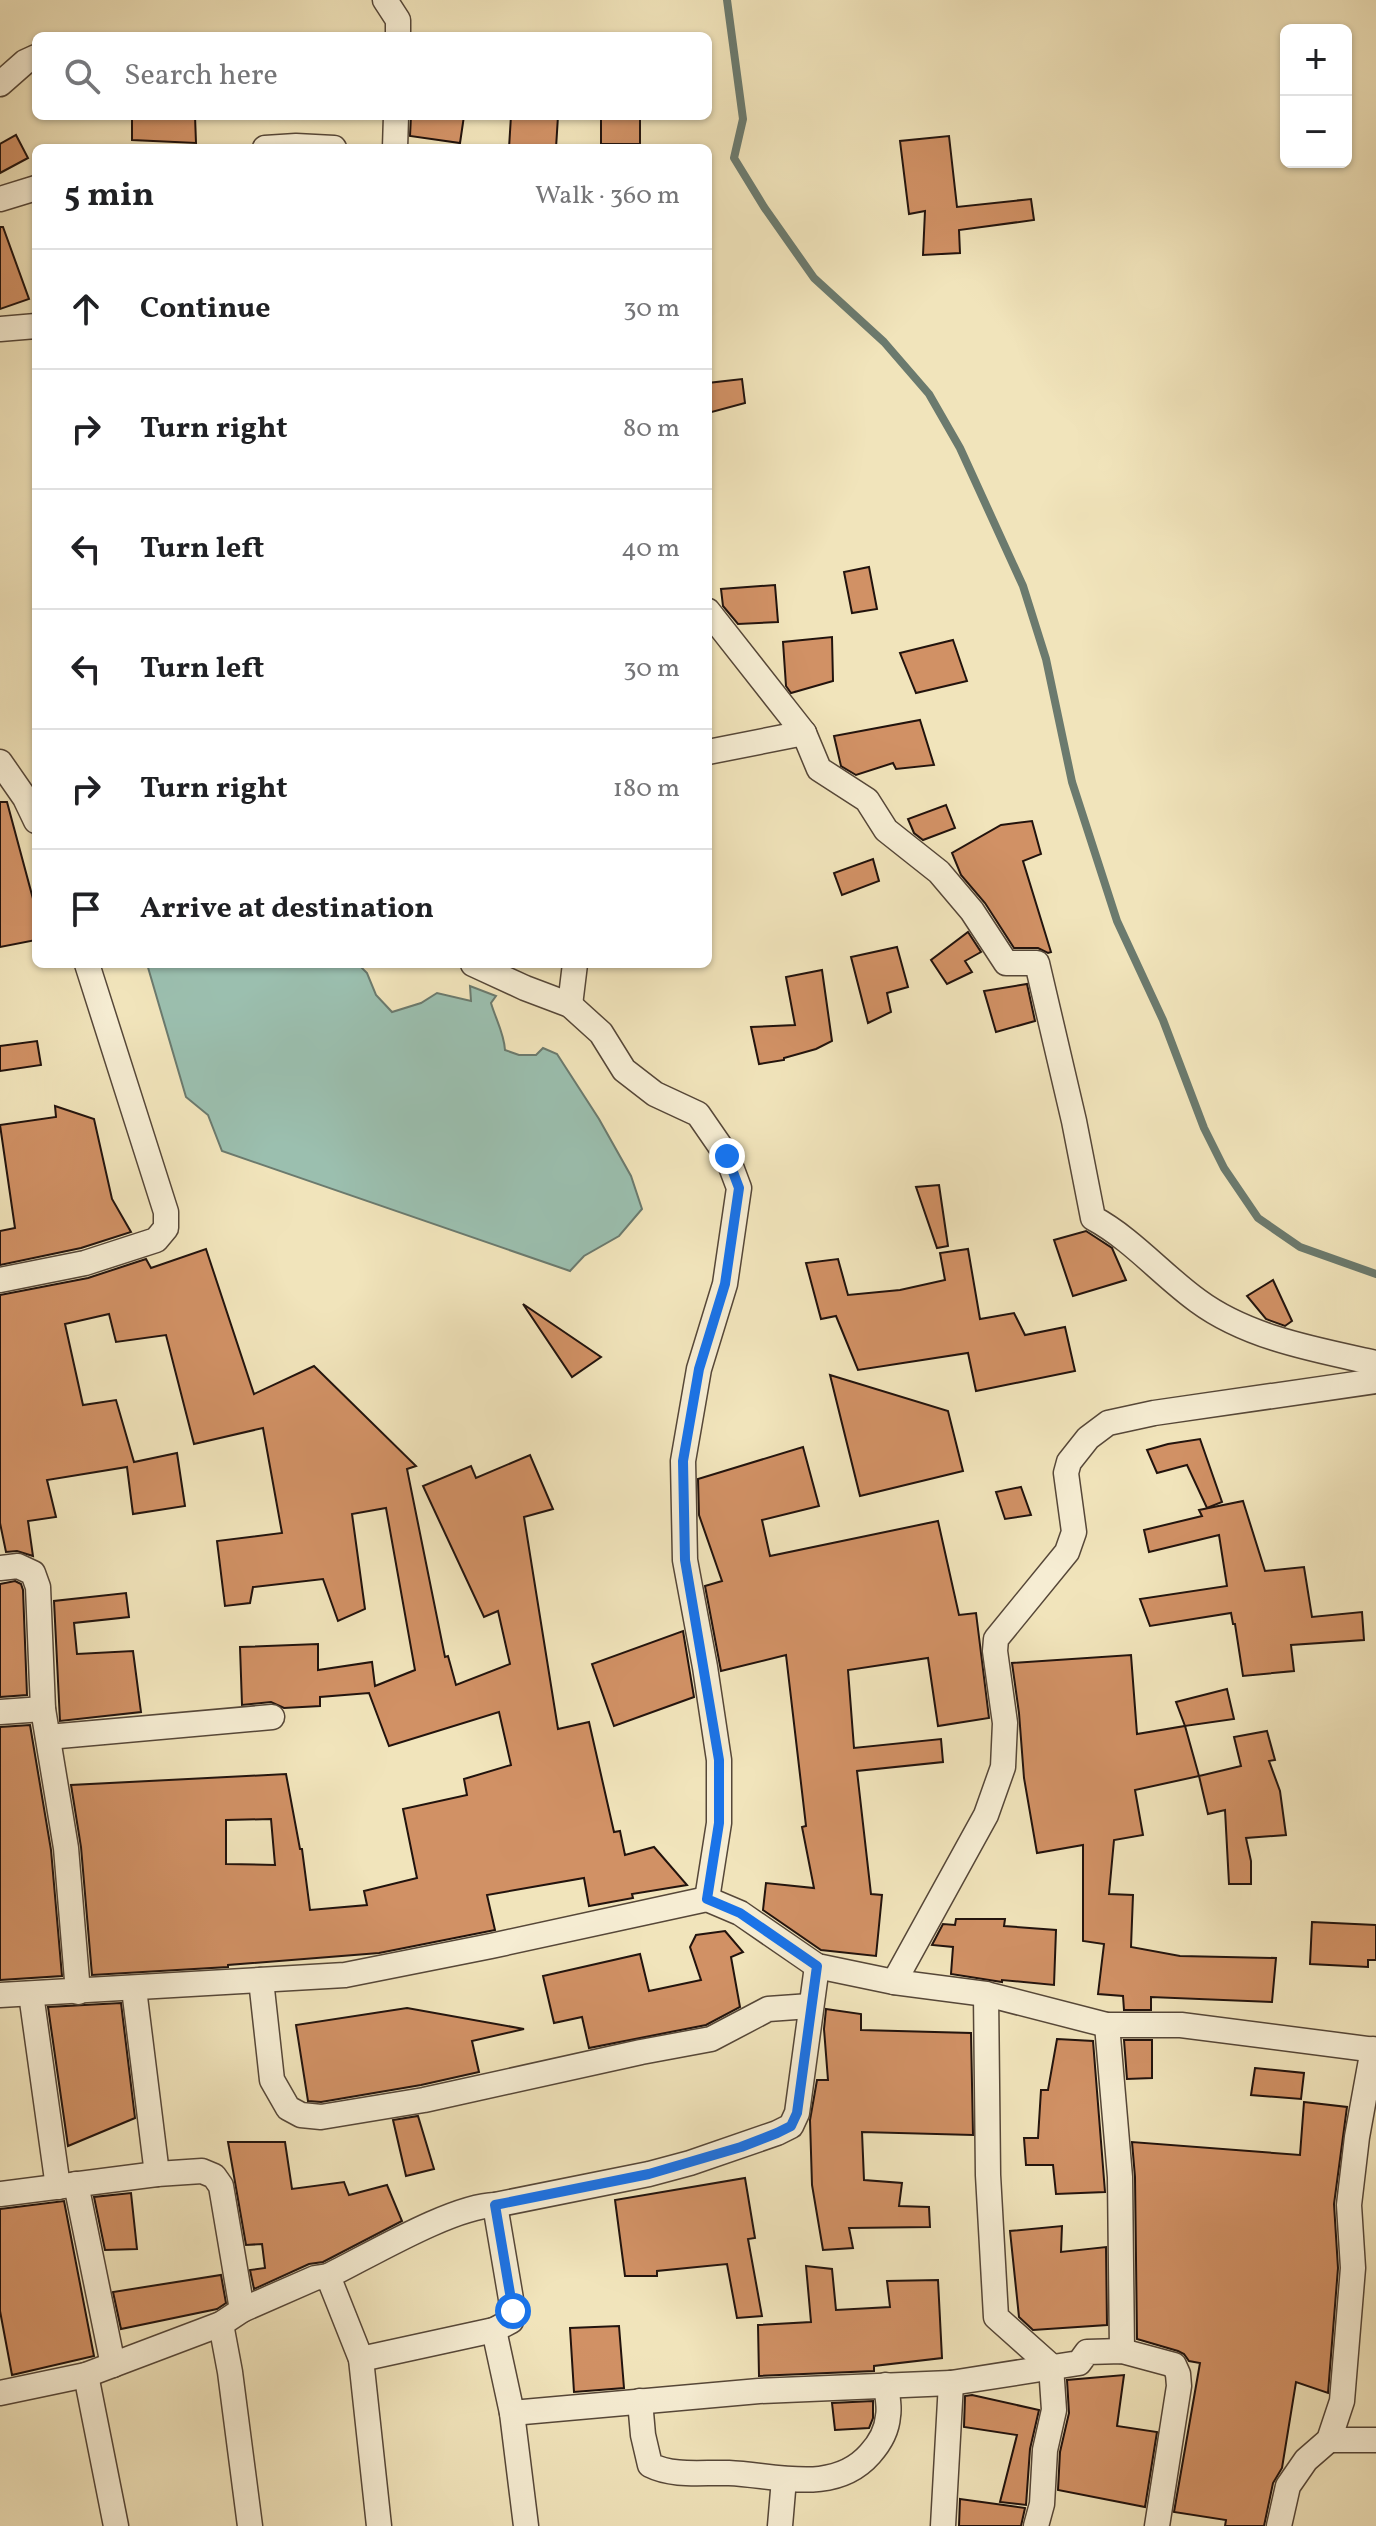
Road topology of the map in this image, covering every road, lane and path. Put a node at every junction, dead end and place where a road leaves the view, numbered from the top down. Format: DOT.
graph roads {
  1 [pos="32,59"];
  2 [pos="0,84"];
  3 [pos="396,120"];
  4 [pos="395,144"];
  5 [pos="32,189"];
  6 [pos="0,199"];
  7 [pos="32,326"];
  8 [pos="0,329"];
  9 [pos="712,616"];
  10 [pos="804,733"];
  11 [pos="712,751"];
  12 [pos="0,762"];
  13 [pos="32,813"];
  14 [pos="88,968"];
  15 [pos="482,968"];
  16 [pos="575,968"];
  17 [pos="570,1005"];
  18 [pos="0,1280"];
  19 [pos="1376,1363"];
  20 [pos="1376,1381"];
  21 [pos="0,1568"];
  22 [pos="43,1709"];
  23 [pos="0,1712"];
  24 [pos="272,1717"];
  25 [pos="48,1737"];
  26 [pos="707,1899"];
  27 [pos="817,1966"];
  28 [pos="261,1980"];
  29 [pos="894,1982"];
  30 [pos="134,1989"];
  31 [pos="78,1992"];
  32 [pos="31,1994"];
  33 [pos="986,1994"];
  34 [pos="0,1995"];
  35 [pos="810,2006"];
  36 [pos="1107,2025"];
  37 [pos="1375,2049"];
  38 [pos="157,2174"];
  39 [pos="67,2185"];
  40 [pos="0,2194"];
  41 [pos="495,2205"];
  42 [pos="328,2276"];
  43 [pos="1364,2294"];
  44 [pos="242,2310"];
  45 [pos="221,2324"];
  46 [pos="494,2330"];
  47 [pos="1122,2351"];
  48 [pos="361,2359"];
  49 [pos="113,2365"];
  50 [pos="1051,2366"];
  51 [pos="86,2375"];
  52 [pos="951,2383"];
  53 [pos="886,2385"];
  54 [pos="0,2393"];
  55 [pos="640,2401"];
  56 [pos="512,2413"];
  57 [pos="1329,2440"];
  58 [pos="1376,2440"];
  59 [pos="784,2479"];
  60 [pos="116,2526"];
  61 [pos="250,2526"];
  62 [pos="379,2526"];
  63 [pos="526,2526"];
  64 [pos="780,2526"];
  65 [pos="943,2526"];
  66 [pos="1036,2526"];
  67 [pos="1157,2526"];
  68 [pos="1279,2526"];
  1 -- 2 [label="street"];
  3 -- 4 [label="street"];
  5 -- 6 [label="street"];
  7 -- 8 [label="street"];
  9 -- 10 [label="street"];
  10 -- 11 [label="street"];
  10 -- 19 [label="street"];
  12 -- 13 [label="street"];
  14 -- 18 [label="street"];
  15 -- 17 [label="street"];
  16 -- 17 [label="street"];
  17 -- 26 [label="street"];
  20 -- 29 [label="street"];
  21 -- 22 [label="street"];
  22 -- 23 [label="street"];
  22 -- 25 [label="street"];
  24 -- 25 [label="street"];
  25 -- 31 [label="street"];
  26 -- 27 [label="street"];
  26 -- 28 [label="street"];
  27 -- 29 [label="street"];
  27 -- 35 [label="street"];
  28 -- 30 [label="street"];
  28 -- 35 [label="street"];
  29 -- 33 [label="street"];
  30 -- 31 [label="street"];
  30 -- 38 [label="street"];
  31 -- 32 [label="street"];
  32 -- 34 [label="street"];
  32 -- 39 [label="street"];
  33 -- 36 [label="street"];
  33 -- 50 [label="street"];
  35 -- 41 [label="street"];
  36 -- 37 [label="street"];
  36 -- 47 [label="street"];
  37 -- 43 [label="street"];
  38 -- 39 [label="street"];
  38 -- 44 [label="street"];
  39 -- 40 [label="street"];
  39 -- 49 [label="street"];
  41 -- 42 [label="street"];
  41 -- 46 [label="street"];
  42 -- 44 [label="street"];
  42 -- 48 [label="street"];
  43 -- 57 [label="street"];
  44 -- 45 [label="street"];
  45 -- 49 [label="street"];
  45 -- 61 [label="street"];
  46 -- 48 [label="street"];
  46 -- 56 [label="street"];
  47 -- 50 [label="street"];
  47 -- 67 [label="street"];
  48 -- 62 [label="street"];
  49 -- 51 [label="street"];
  50 -- 52 [label="street"];
  50 -- 66 [label="street"];
  51 -- 54 [label="street"];
  51 -- 60 [label="street"];
  52 -- 53 [label="street"];
  52 -- 65 [label="street"];
  53 -- 55 [label="street"];
  53 -- 59 [label="street"];
  55 -- 56 [label="street"];
  55 -- 59 [label="street"];
  56 -- 63 [label="street"];
  57 -- 58 [label="street"];
  57 -- 68 [label="street"];
  59 -- 64 [label="street"];
}
